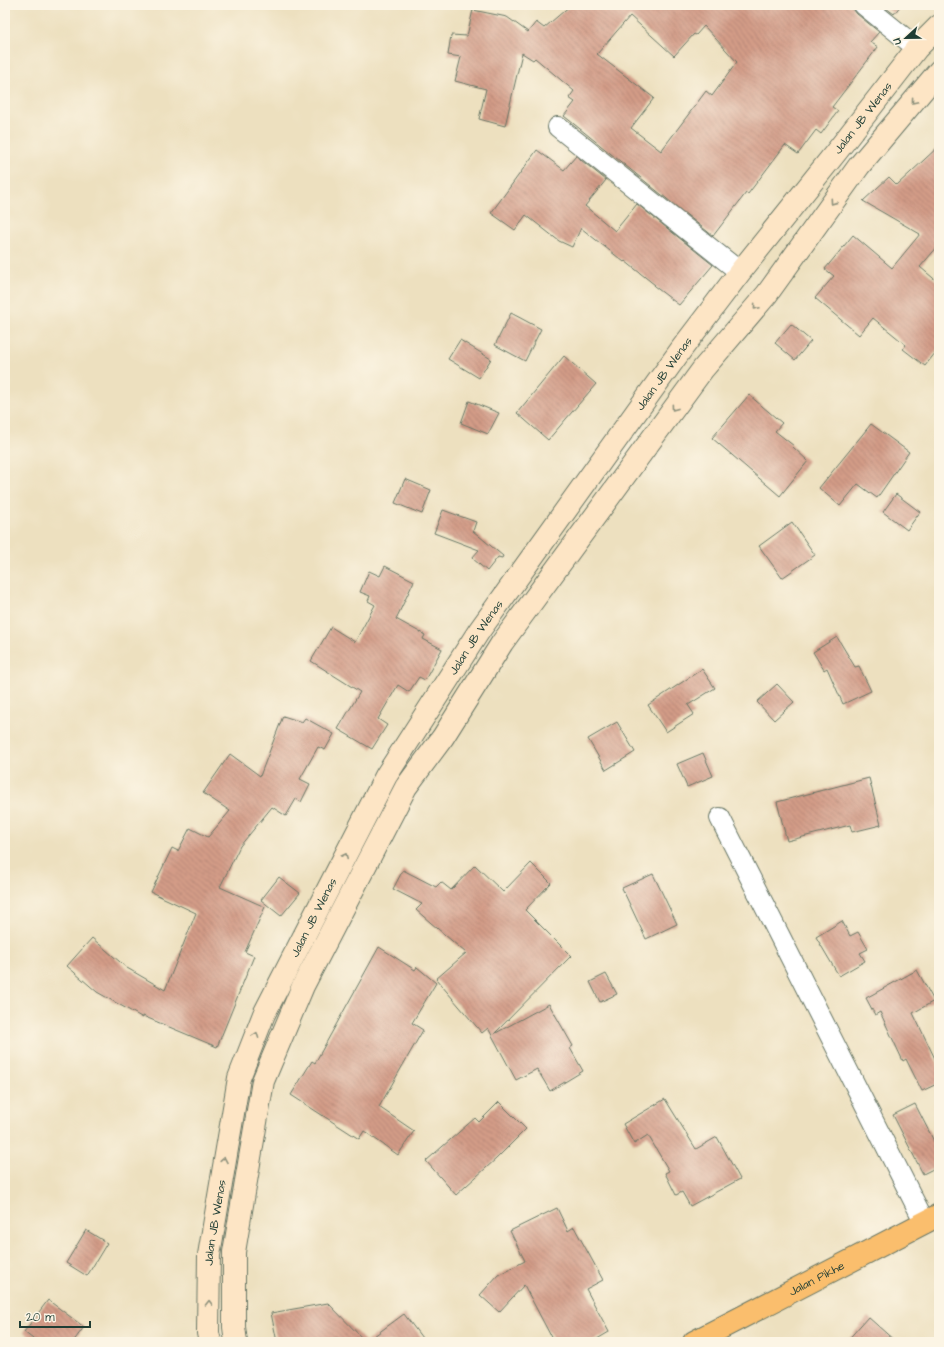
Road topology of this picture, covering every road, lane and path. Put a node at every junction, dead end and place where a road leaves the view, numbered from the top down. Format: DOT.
graph roads {
  1 [pos="864,5"];
  2 [pos="939,26"];
  3 [pos="917,48"];
  4 [pos="939,71"];
  5 [pos="558,128"];
  6 [pos="837,151"];
  7 [pos="858,166"];
  8 [pos="740,272"];
  9 [pos="386,776"];
  10 [pos="406,787"];
  11 [pos="720,818"];
  12 [pos="932,1219"];
  13 [pos="210,1342"];
  14 [pos="236,1342"];
  15 [pos="694,1342"];
  1 -- 3 [label="street"];
  2 -- 3 [label="main road, Jalan JB Wenas"];
  3 -- 6 [label="main road, Jalan JB Wenas"];
  4 -- 7 [label="main road, Jalan JB Wenas, one-way"];
  5 -- 8 [label="street"];
  6 -- 7 [label="main road"];
  6 -- 8 [label="main road, Jalan JB Wenas"];
  7 -- 10 [label="main road, Jalan JB Wenas, one-way"];
  8 -- 9 [label="main road, Jalan JB Wenas"];
  9 -- 10 [label="main road"];
  13 -- 9 [label="main road, Jalan JB Wenas, one-way"];
  10 -- 14 [label="main road, Jalan JB Wenas"];
  11 -- 12 [label="street"];
  12 -- 15 [label="highway, Jalan Pikhe"];
}
